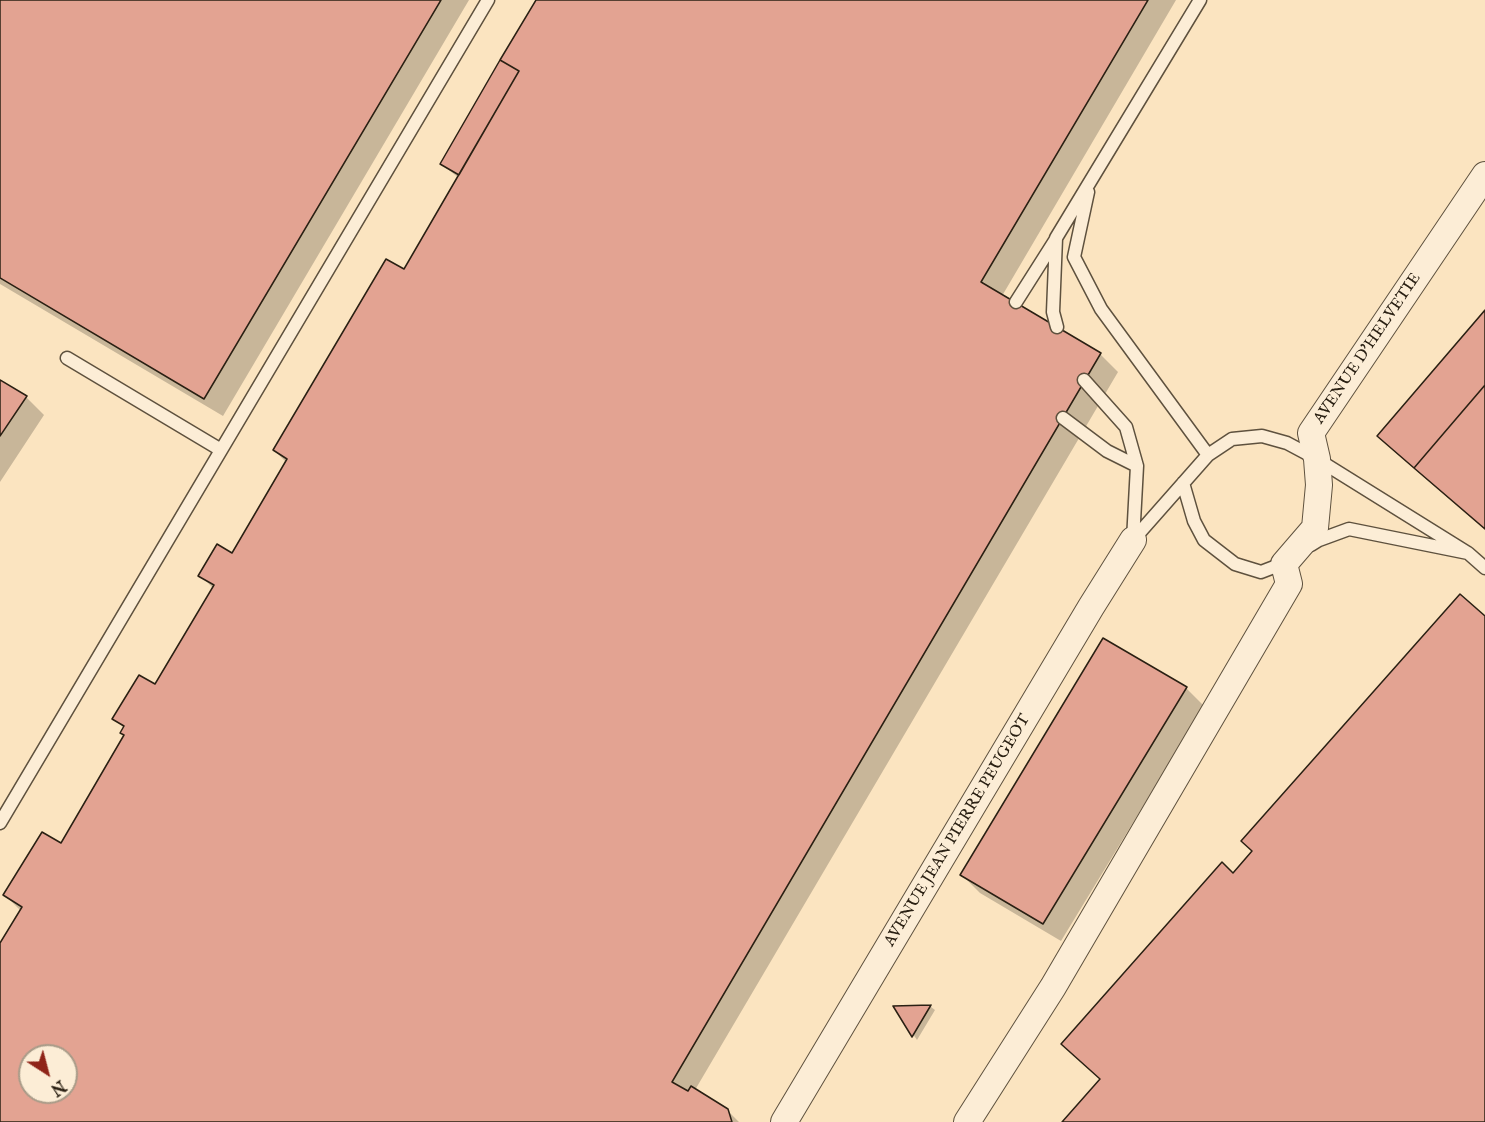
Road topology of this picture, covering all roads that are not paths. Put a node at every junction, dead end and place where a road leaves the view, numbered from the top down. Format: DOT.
graph roads {
  1 [pos="488,0"];
  2 [pos="1200,0"];
  3 [pos="1485,175"];
  4 [pos="1090,182"];
  5 [pos="1056,238"];
  6 [pos="1016,302"];
  7 [pos="1057,327"];
  8 [pos="67,358"];
  9 [pos="1084,380"];
  10 [pos="1063,418"];
  11 [pos="221,450"];
  12 [pos="1208,455"];
  13 [pos="1317,459"];
  14 [pos="1137,466"];
  15 [pos="1183,483"];
  16 [pos="1133,540"];
  17 [pos="1468,553"];
  18 [pos="1284,564"];
  19 [pos="1485,568"];
  20 [pos="0,823"];
  21 [pos="784,1122"];
  22 [pos="967,1122"];
  1 -- 11 [label="lane"];
  2 -- 4 [label="lane"];
  3 -- 13 [label="street, AVENUE D'HELVETIE"];
  4 -- 5 [label="lane"];
  4 -- 12 [label="lane"];
  5 -- 6 [label="lane"];
  5 -- 7 [label="lane"];
  8 -- 11 [label="lane"];
  9 -- 14 [label="lane"];
  10 -- 14 [label="lane"];
  11 -- 20 [label="lane"];
  12 -- 13 [label="lane"];
  12 -- 15 [label="lane"];
  13 -- 17 [label="lane"];
  13 -- 18 [label="street, AVENUE D'HELVETIE"];
  14 -- 16 [label="lane"];
  15 -- 16 [label="lane"];
  15 -- 18 [label="lane"];
  16 -- 21 [label="street, AVENUE JEAN PIERRE PEUGEOT"];
  17 -- 18 [label="lane"];
  17 -- 19 [label="lane"];
  18 -- 22 [label="street"];
}
